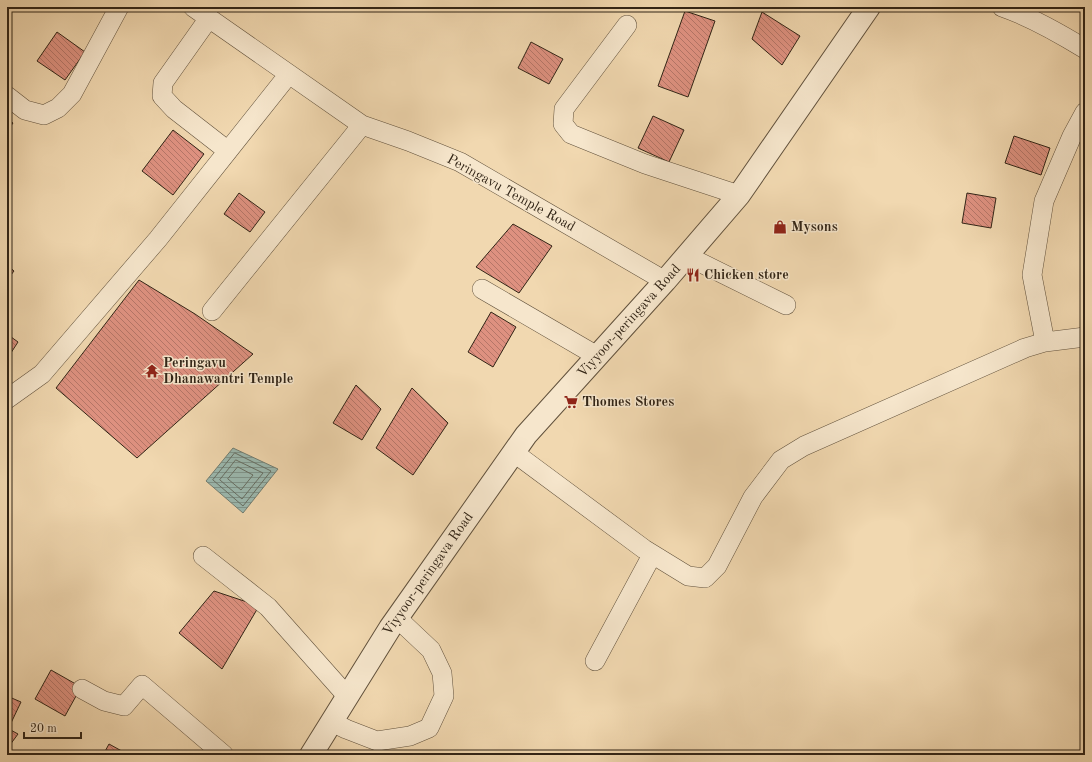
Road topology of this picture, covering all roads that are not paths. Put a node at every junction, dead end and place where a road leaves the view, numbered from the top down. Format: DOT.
graph roads {
  1 [pos="118,7"];
  2 [pos="193,7"];
  3 [pos="869,7"];
  4 [pos="1002,7"];
  5 [pos="209,18"];
  6 [pos="627,25"];
  7 [pos="1085,49"];
  8 [pos="289,74"];
  9 [pos="7,96"];
  10 [pos="1085,112"];
  11 [pos="362,125"];
  12 [pos="228,151"];
  13 [pos="739,195"];
  14 [pos="687,256"];
  15 [pos="665,281"];
  16 [pos="482,289"];
  17 [pos="786,305"];
  18 [pos="212,311"];
  19 [pos="1085,337"];
  20 [pos="1045,342"];
  21 [pos="597,356"];
  22 [pos="7,399"];
  23 [pos="514,452"];
  24 [pos="652,555"];
  25 [pos="203,556"];
  26 [pos="397,618"];
  27 [pos="595,660"];
  28 [pos="82,689"];
  29 [pos="347,696"];
  30 [pos="332,722"];
  31 [pos="224,755"];
  32 [pos="311,755"];
  1 -- 9 [label="street"];
  2 -- 5 [label="street, Peringavu Temple Road"];
  3 -- 13 [label="street, Viyyoor-peringava Road"];
  4 -- 7 [label="street"];
  5 -- 8 [label="street, Peringavu Temple Road"];
  5 -- 12 [label="street"];
  6 -- 13 [label="street"];
  8 -- 11 [label="street, Peringavu Temple Road"];
  8 -- 12 [label="street"];
  10 -- 20 [label="street"];
  11 -- 15 [label="street, Peringavu Temple Road"];
  11 -- 18 [label="street"];
  12 -- 22 [label="street"];
  13 -- 14 [label="street, Viyyoor-peringava Road"];
  14 -- 15 [label="street, Viyyoor-peringava Road"];
  14 -- 17 [label="street"];
  15 -- 21 [label="street, Viyyoor-peringava Road"];
  16 -- 21 [label="street"];
  19 -- 20 [label="street"];
  20 -- 24 [label="street"];
  21 -- 23 [label="street, Viyyoor-peringava Road"];
  23 -- 24 [label="street"];
  23 -- 26 [label="street, Viyyoor-peringava Road"];
  24 -- 27 [label="street"];
  25 -- 29 [label="street"];
  26 -- 29 [label="street, Viyyoor-peringava Road"];
  26 -- 30 [label="street"];
  28 -- 31 [label="street"];
  29 -- 30 [label="street, Viyyoor-peringava Road"];
  30 -- 32 [label="street, Viyyoor-peringava Road"];
}
